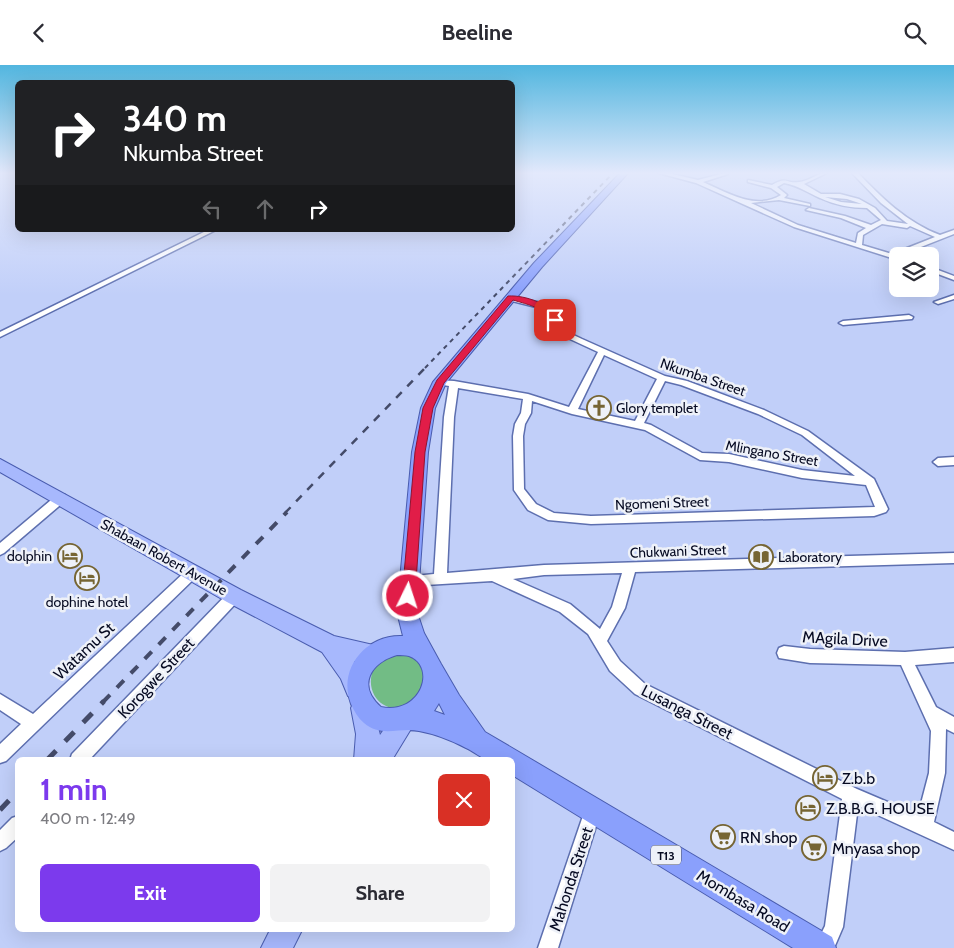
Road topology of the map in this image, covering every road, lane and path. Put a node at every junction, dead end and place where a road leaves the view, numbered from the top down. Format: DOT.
graph roads {
  1 [pos="588,213"];
  2 [pos="766,213"];
  3 [pos="806,213"];
  4 [pos="830,213"];
  5 [pos="879,213"];
  6 [pos="894,213"];
  7 [pos="885,222"];
  8 [pos="796,226"];
  9 [pos="870,227"];
  10 [pos="918,229"];
  11 [pos="209,232"];
  12 [pos="954,232"];
  13 [pos="939,237"];
  14 [pos="858,246"];
  15 [pos="917,247"];
  16 [pos="889,255"];
  17 [pos="939,272"];
  18 [pos="954,278"];
  19 [pos="954,297"];
  20 [pos="511,298"];
  21 [pos="938,302"];
  22 [pos="909,317"];
  23 [pos="843,323"];
  24 [pos="0,335"];
  25 [pos="602,351"];
  26 [pos="662,378"];
  27 [pos="447,383"];
  28 [pos="528,397"];
  29 [pos="572,411"];
  30 [pos="638,425"];
  31 [pos="954,461"];
  32 [pos="938,462"];
  33 [pos="0,465"];
  34 [pos="870,482"];
  35 [pos="61,498"];
  36 [pos="0,550"];
  37 [pos="954,558"];
  38 [pos="630,567"];
  39 [pos="192,573"];
  40 [pos="493,576"];
  41 [pos="440,580"];
  42 [pos="409,581"];
  43 [pos="234,596"];
  44 [pos="407,612"];
  45 [pos="600,641"];
  46 [pos="330,645"];
  47 [pos="378,652"];
  48 [pos="784,653"];
  49 [pos="954,655"];
  50 [pos="905,659"];
  51 [pos="430,663"];
  52 [pos="360,698"];
  53 [pos="0,701"];
  54 [pos="931,713"];
  55 [pos="408,718"];
  56 [pos="33,723"];
  57 [pos="954,725"];
  58 [pos="477,739"];
  59 [pos="0,755"];
  60 [pos="81,757"];
  61 [pos="366,757"];
  62 [pos="380,757"];
  63 [pos="506,757"];
  64 [pos="515,763"];
  65 [pos="851,795"];
  66 [pos="593,810"];
  67 [pos="924,825"];
  68 [pos="15,827"];
  69 [pos="954,841"];
  70 [pos="0,842"];
  71 [pos="286,932"];
  72 [pos="276,948"];
  73 [pos="548,948"];
  74 [pos="820,948"];
  75 [pos="824,948"];
  1 -- 20 [label="highway, T13"];
  2 -- 8 [label="street"];
  3 -- 8 [label="street"];
  4 -- 9 [label="street"];
  5 -- 7 [label="street"];
  6 -- 10 [label="street"];
  7 -- 9 [label="street"];
  7 -- 10 [label="street"];
  8 -- 14 [label="street"];
  9 -- 14 [label="street"];
  10 -- 13 [label="street"];
  11 -- 24 [label="street"];
  12 -- 13 [label="street"];
  13 -- 15 [label="street"];
  14 -- 16 [label="street"];
  17 -- 18 [label="street"];
  19 -- 21 [label="street"];
  20 -- 25 [label="street, Nkumba Street"];
  20 -- 27 [label="highway, T13"];
  22 -- 23 [label="street"];
  25 -- 26 [label="street, Nkumba Street"];
  25 -- 29 [label="street"];
  26 -- 30 [label="street"];
  26 -- 34 [label="street, Nkumba Street"];
  27 -- 28 [label="street, Mlingano Street"];
  27 -- 41 [label="street"];
  27 -- 42 [label="highway, T13"];
  28 -- 29 [label="street, Mlingano Street"];
  28 -- 34 [label="street, Ngomeni Street"];
  29 -- 30 [label="street, Mlingano Street"];
  30 -- 34 [label="street, Mlingano Street"];
  31 -- 32 [label="street"];
  33 -- 35 [label="main road, Shabaan Robert Avenue"];
  35 -- 36 [label="street"];
  35 -- 39 [label="main road, Shabaan Robert Avenue"];
  37 -- 38 [label="street, Chukwani Street"];
  38 -- 40 [label="street, Chukwani Street"];
  38 -- 45 [label="street"];
  39 -- 43 [label="main road, Shabaan Robert Avenue"];
  39 -- 56 [label="street, Watamu St"];
  40 -- 41 [label="street, Chukwani Street"];
  40 -- 45 [label="street, Lusanga Street"];
  41 -- 42 [label="street, Chukwani Street"];
  42 -- 44 [label="highway, T13"];
  43 -- 46 [label="main road, Shabaan Robert Avenue"];
  43 -- 60 [label="street, Korogwe Street"];
  44 -- 47 [label="highway, T13"];
  44 -- 51 [label="highway, T13"];
  45 -- 65 [label="street, Lusanga Street"];
  46 -- 47 [label="main road"];
  46 -- 52 [label="main road"];
  47 -- 51 [label="highway"];
  47 -- 52 [label="highway, T13"];
  48 -- 50 [label="street, MAgila Drive"];
  49 -- 50 [label="street, MAgila Drive"];
  50 -- 54 [label="street"];
  51 -- 55 [label="highway"];
  51 -- 58 [label="highway, Mombasa Road / T13"];
  52 -- 55 [label="highway, T13"];
  52 -- 61 [label="main road"];
  53 -- 56 [label="street"];
  54 -- 57 [label="street"];
  54 -- 67 [label="street"];
  55 -- 58 [label="highway, Mombasa Road / T13"];
  55 -- 62 [label="main road"];
  56 -- 59 [label="street, Watamu St"];
  58 -- 63 [label="highway, Mombasa Road / T13"];
  64 -- 66 [label="highway, Mombasa Road / T13"];
  65 -- 67 [label="street, Lusanga Street"];
  65 -- 75 [label="street"];
  66 -- 73 [label="street, Mahonda Street"];
  66 -- 74 [label="highway, Mombasa Road / T13"];
  67 -- 69 [label="street"];
  68 -- 70 [label="street"];
  71 -- 72 [label="main road"];
}
